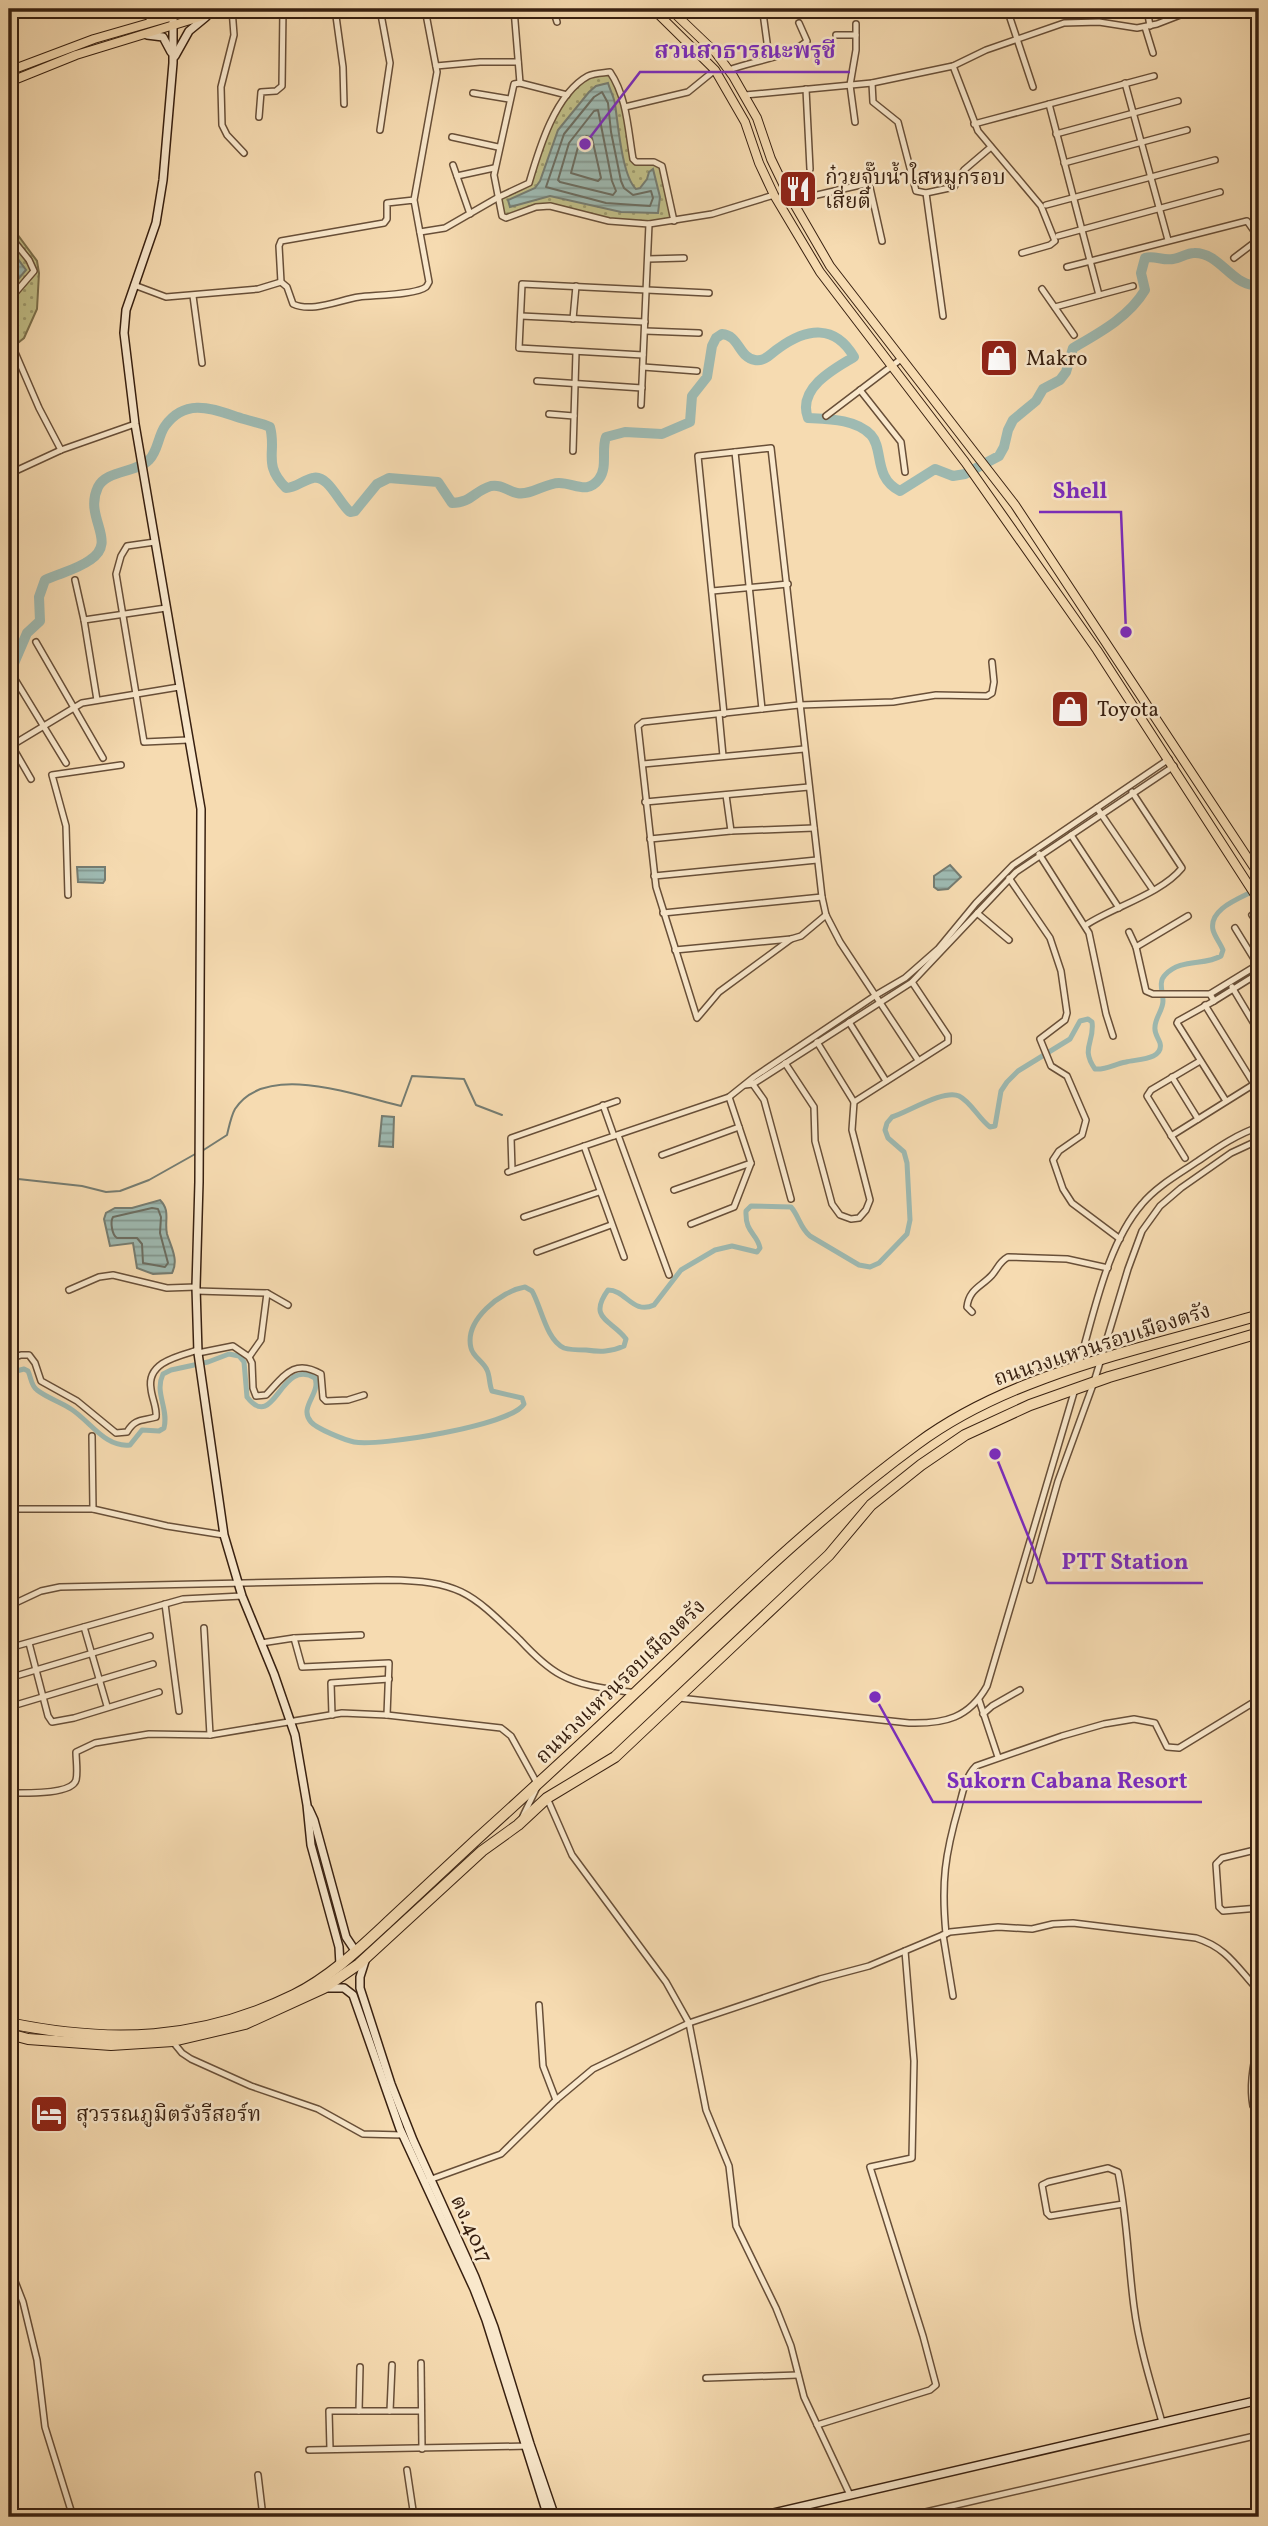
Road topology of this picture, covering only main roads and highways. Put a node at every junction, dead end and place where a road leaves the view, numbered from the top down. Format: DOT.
graph roads {
  1 [pos="198,9"];
  2 [pos="226,9"];
  3 [pos="653,9"];
  4 [pos="670,9"];
  5 [pos="174,17"];
  6 [pos="9,71"];
  7 [pos="9,82"];
  8 [pos="1259,875"];
  9 [pos="1259,901"];
  10 [pos="1259,1315"];
  11 [pos="1259,1333"];
  12 [pos="9,2023"];
  13 [pos="9,2034"];
  1 -- 5 [label="main road"];
  2 -- 5 [label="main road"];
  3 -- 9 [label="main road"];
  4 -- 8 [label="main road"];
  5 -- 6 [label="main road"];
  5 -- 7 [label="main road"];
  10 -- 12 [label="highway, ถนนวงแหวนรอบเมืองตรัง"];
  11 -- 13 [label="highway, ถนนวงแหวนรอบเมืองตรัง"];
}
